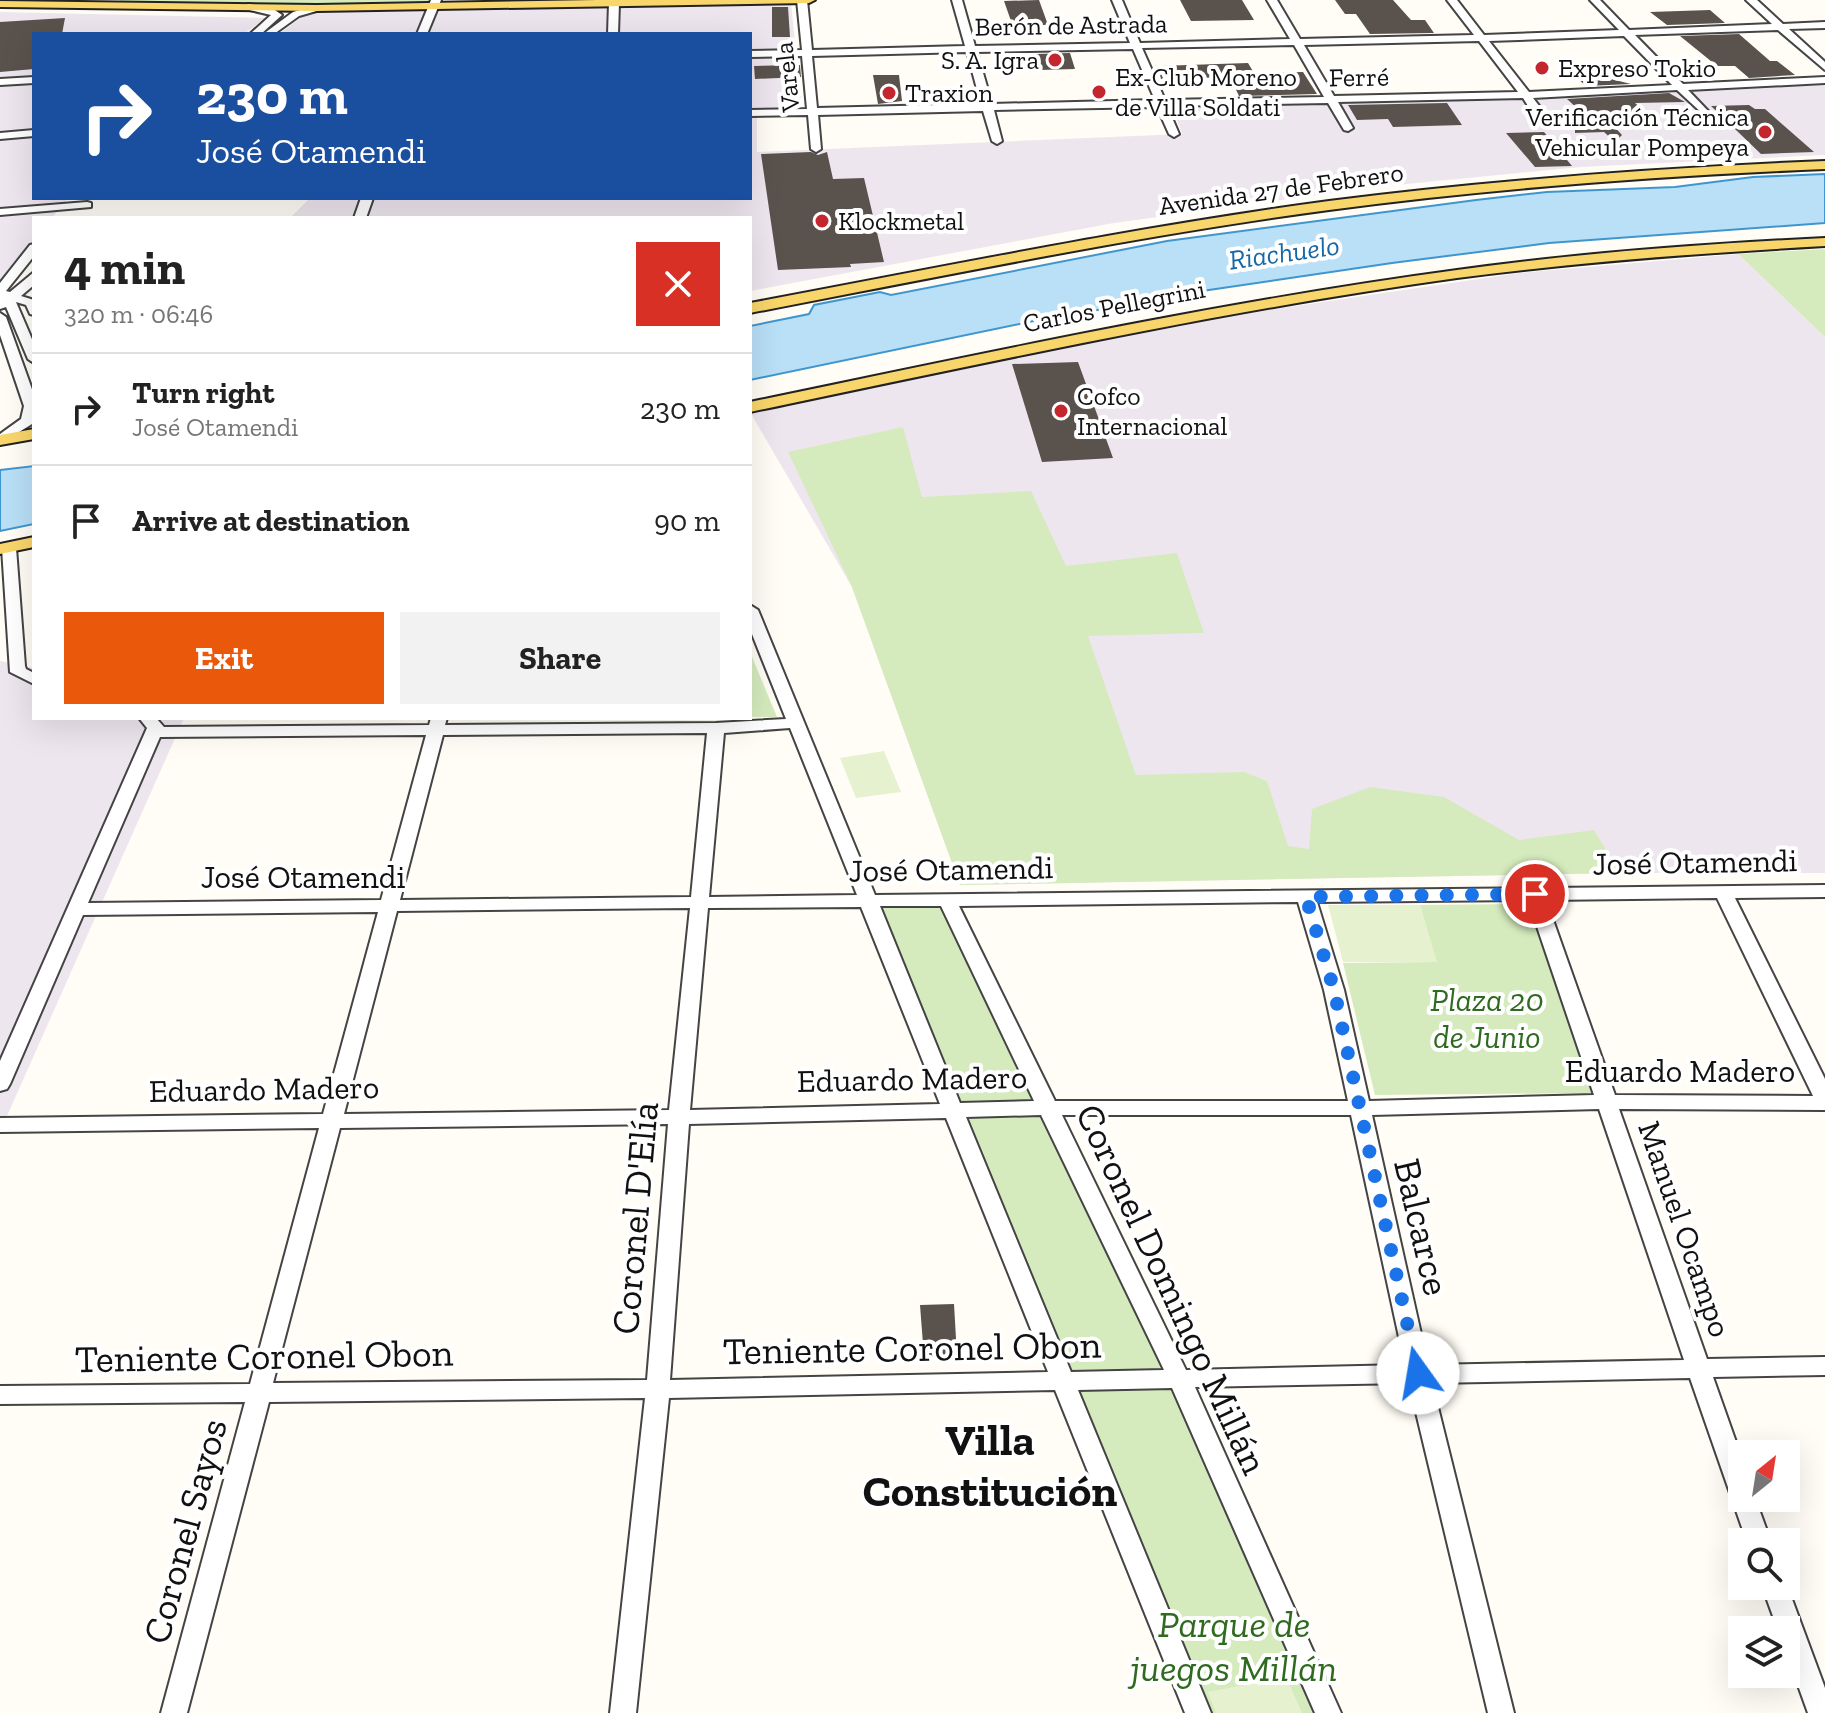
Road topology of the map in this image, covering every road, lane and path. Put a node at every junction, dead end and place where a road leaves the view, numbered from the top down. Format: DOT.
graph roads {
  1 [pos="802,0"];
  2 [pos="809,0"];
  3 [pos="957,0"];
  4 [pos="1117,0"];
  5 [pos="1272,0"];
  6 [pos="1452,0"];
  7 [pos="1595,0"];
  8 [pos="1751,0"];
  9 [pos="106,3"];
  10 [pos="434,3"];
  11 [pos="614,3"];
  12 [pos="0,4"];
  13 [pos="248,7"];
  14 [pos="317,8"];
  15 [pos="1825,25"];
  16 [pos="1784,27"];
  17 [pos="257,32"];
  18 [pos="272,32"];
  19 [pos="423,32"];
  20 [pos="613,32"];
  21 [pos="1625,33"];
  22 [pos="1483,38"];
  23 [pos="1299,42"];
  24 [pos="1135,45"];
  25 [pos="970,49"];
  26 [pos="806,53"];
  27 [pos="752,54"];
  28 [pos="1825,67"];
  29 [pos="32,80"];
  30 [pos="1825,80"];
  31 [pos="0,82"];
  32 [pos="1684,90"];
  33 [pos="1526,95"];
  34 [pos="1332,100"];
  35 [pos="1162,104"];
  36 [pos="986,107"];
  37 [pos="812,112"];
  38 [pos="1704,112"];
  39 [pos="752,113"];
  40 [pos="1542,120"];
  41 [pos="1348,128"];
  42 [pos="32,133"];
  43 [pos="1174,134"];
  44 [pos="0,136"];
  45 [pos="997,141"];
  46 [pos="816,149"];
  47 [pos="1825,157"];
  48 [pos="1825,165"];
  49 [pos="1585,175"];
  50 [pos="1390,195"];
  51 [pos="71,201"];
  52 [pos="90,201"];
  53 [pos="0,212"];
  54 [pos="1825,235"];
  55 [pos="1825,242"];
  56 [pos="32,251"];
  57 [pos="911,272"];
  58 [pos="32,279"];
  59 [pos="2,296"];
  60 [pos="752,298"];
  61 [pos="32,306"];
  62 [pos="752,308"];
  63 [pos="0,317"];
  64 [pos="32,355"];
  65 [pos="752,395"];
  66 [pos="752,407"];
  67 [pos="32,434"];
  68 [pos="0,440"];
  69 [pos="32,445"];
  70 [pos="0,451"];
  71 [pos="32,543"];
  72 [pos="32,553"];
  73 [pos="5,554"];
  74 [pos="752,615"];
  75 [pos="32,678"];
  76 [pos="795,723"];
  77 [pos="437,724"];
  78 [pos="150,725"];
  79 [pos="716,728"];
  80 [pos="1825,891"];
  81 [pos="1723,892"];
  82 [pos="1535,894"];
  83 [pos="1306,897"];
  84 [pos="946,898"];
  85 [pos="867,900"];
  86 [pos="701,902"];
  87 [pos="391,907"];
  88 [pos="78,909"];
  89 [pos="0,1084"];
  90 [pos="1605,1102"];
  91 [pos="1825,1102"];
  92 [pos="1046,1108"];
  93 [pos="1358,1108"];
  94 [pos="955,1111"];
  95 [pos="679,1117"];
  96 [pos="332,1120"];
  97 [pos="0,1125"];
  98 [pos="1825,1366"];
  99 [pos="1696,1367"];
  100 [pos="1418,1373"];
  101 [pos="1179,1378"];
  102 [pos="1064,1382"];
  103 [pos="658,1389"];
  104 [pos="259,1391"];
  105 [pos="0,1395"];
  106 [pos="1728,1455"];
  107 [pos="1780,1600"];
  108 [pos="174,1713"];
  109 [pos="623,1713"];
  110 [pos="1198,1713"];
  111 [pos="1328,1713"];
  112 [pos="1501,1713"];
  113 [pos="1821,1713"];
  1 -- 2 [label="main road"];
  1 -- 11 [label="main road"];
  1 -- 26 [label="street, Varela"];
  3 -- 25 [label="street"];
  4 -- 24 [label="street"];
  5 -- 23 [label="street"];
  6 -- 22 [label="street"];
  7 -- 21 [label="street"];
  8 -- 16 [label="street"];
  9 -- 12 [label="main road"];
  9 -- 13 [label="main road"];
  10 -- 11 [label="main road"];
  10 -- 14 [label="main road"];
  10 -- 19 [label="street"];
  11 -- 20 [label="street"];
  13 -- 14 [label="main road"];
  13 -- 17 [label="street"];
  14 -- 18 [label="street"];
  15 -- 16 [label="street, Berón de Astrada"];
  16 -- 21 [label="street, Berón de Astrada"];
  16 -- 28 [label="street"];
  21 -- 22 [label="street, Berón de Astrada"];
  21 -- 32 [label="street"];
  22 -- 23 [label="street, Berón de Astrada"];
  22 -- 33 [label="street"];
  23 -- 24 [label="street, Berón de Astrada"];
  23 -- 34 [label="street"];
  24 -- 25 [label="street, Berón de Astrada"];
  24 -- 35 [label="street"];
  25 -- 26 [label="street, Berón de Astrada"];
  25 -- 36 [label="street"];
  26 -- 27 [label="street, Berón de Astrada"];
  26 -- 37 [label="street, Varela"];
  29 -- 31 [label="street"];
  30 -- 32 [label="street, Ferré"];
  32 -- 33 [label="street, Ferré"];
  32 -- 38 [label="street"];
  33 -- 34 [label="street, Ferré"];
  33 -- 40 [label="street"];
  34 -- 35 [label="street, Ferré"];
  34 -- 41 [label="street"];
  35 -- 36 [label="street, Ferré"];
  35 -- 43 [label="street"];
  36 -- 37 [label="street, Ferré"];
  36 -- 45 [label="street"];
  37 -- 39 [label="street, Ferré"];
  37 -- 46 [label="street, Varela"];
  42 -- 44 [label="street"];
  47 -- 49 [label="main road, Avenida 27 de Febrero"];
  48 -- 49 [label="main road, Avenida 27 de Febrero"];
  49 -- 50 [label="main road, Avenida 27 de Febrero"];
  50 -- 57 [label="main road, Avenida 27 de Febrero"];
  50 -- 57 [label="main road, Avenida 27 de Febrero"];
  51 -- 52 [label="street"];
  51 -- 53 [label="street"];
  54 -- 65 [label="main road, Carlos Pellegrini"];
  55 -- 66 [label="main road, Carlos Pellegrini"];
  56 -- 59 [label="street"];
  57 -- 60 [label="main road, Avenida 27 de Febrero"];
  57 -- 62 [label="main road"];
  58 -- 59 [label="street"];
  59 -- 61 [label="street"];
  59 -- 64 [label="street"];
  63 -- 68 [label="street"];
  67 -- 68 [label="main road"];
  69 -- 70 [label="main road"];
  71 -- 73 [label="main road"];
  72 -- 73 [label="main road"];
  73 -- 75 [label="street"];
  74 -- 76 [label="street"];
  76 -- 79 [label="street"];
  76 -- 85 [label="street"];
  77 -- 78 [label="street"];
  77 -- 79 [label="street"];
  77 -- 87 [label="street, Coronel Sayos"];
  78 -- 88 [label="street"];
  79 -- 86 [label="street, Coronel D'Elía"];
  80 -- 81 [label="street, José Otamendi"];
  81 -- 82 [label="street, José Otamendi"];
  81 -- 91 [label="street"];
  82 -- 83 [label="street, José Otamendi"];
  82 -- 90 [label="street, Manuel Ocampo"];
  83 -- 84 [label="street, José Otamendi"];
  83 -- 93 [label="street, Balcarce"];
  84 -- 85 [label="street, José Otamendi"];
  84 -- 92 [label="street, Coronel Domingo Millán"];
  85 -- 86 [label="street, José Otamendi"];
  85 -- 94 [label="street"];
  86 -- 87 [label="street, José Otamendi"];
  86 -- 95 [label="street, Coronel D'Elía"];
  87 -- 88 [label="street, José Otamendi"];
  87 -- 96 [label="street, Coronel Sayos"];
  88 -- 89 [label="street"];
  90 -- 91 [label="street, Eduardo Madero"];
  90 -- 93 [label="street, Eduardo Madero"];
  90 -- 99 [label="street, Manuel Ocampo"];
  92 -- 93 [label="street, Eduardo Madero"];
  92 -- 94 [label="street, Eduardo Madero"];
  92 -- 101 [label="street, Coronel Domingo Millán"];
  93 -- 100 [label="street, Balcarce"];
  94 -- 95 [label="street, Eduardo Madero"];
  94 -- 102 [label="street"];
  95 -- 96 [label="street, Eduardo Madero"];
  95 -- 103 [label="street, Coronel D'Elía"];
  96 -- 97 [label="street, Eduardo Madero"];
  96 -- 104 [label="street, Coronel Sayos"];
  98 -- 99 [label="street, Teniente Coronel Obon"];
  99 -- 100 [label="street, Teniente Coronel Obon"];
  99 -- 106 [label="street, Manuel Ocampo"];
  100 -- 101 [label="street, Teniente Coronel Obon"];
  100 -- 112 [label="street, Balcarce"];
  101 -- 102 [label="street, Teniente Coronel Obon"];
  101 -- 111 [label="street, Coronel Domingo Millán"];
  102 -- 103 [label="street, Teniente Coronel Obon"];
  102 -- 110 [label="street"];
  103 -- 104 [label="street, Teniente Coronel Obon"];
  103 -- 109 [label="street, Coronel D'Elía"];
  104 -- 105 [label="street, Teniente Coronel Obon"];
  104 -- 108 [label="street, Coronel Sayos"];
  107 -- 113 [label="street"];
}
